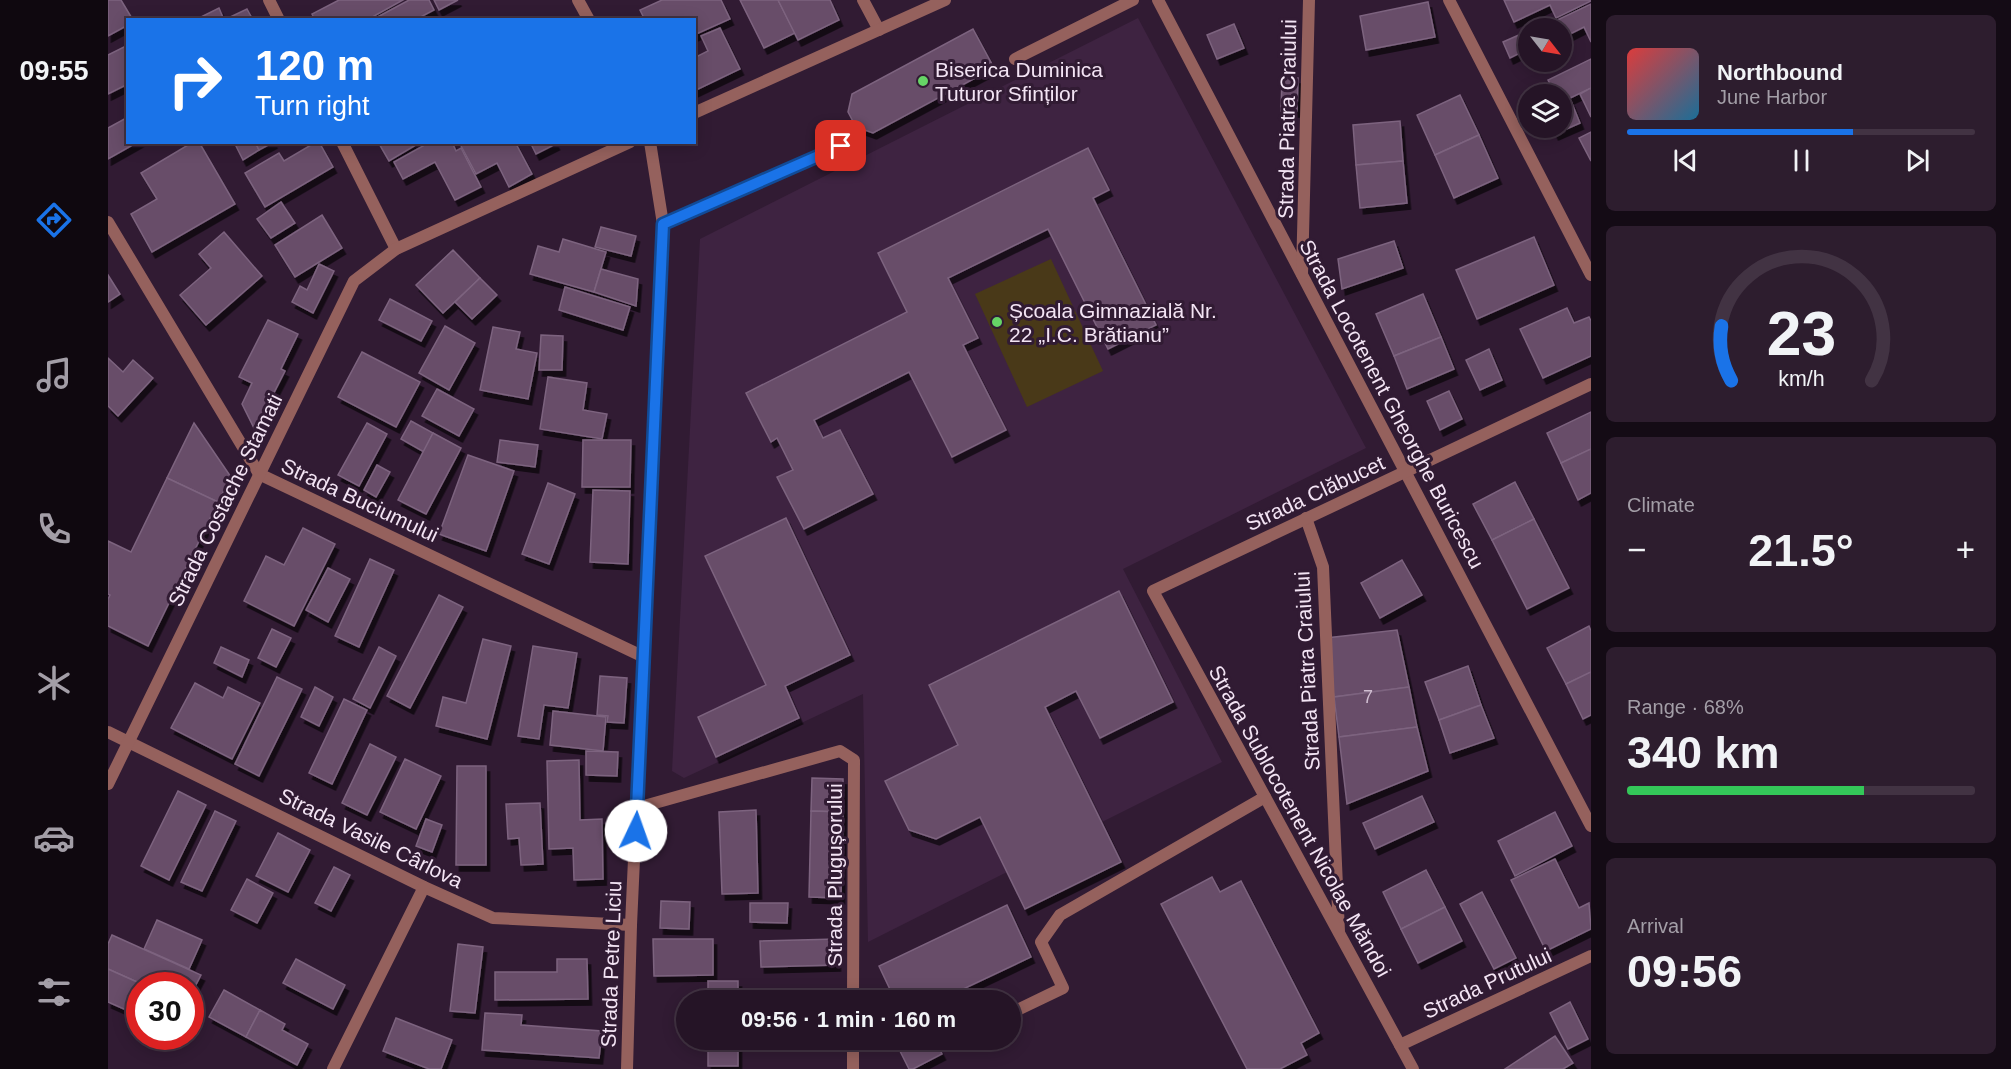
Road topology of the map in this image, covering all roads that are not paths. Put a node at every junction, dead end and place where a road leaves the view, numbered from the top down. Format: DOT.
graph roads {
  1 [pos="269,0"];
  2 [pos="578,0"];
  3 [pos="863,0"];
  4 [pos="945,0"];
  5 [pos="1133,0"];
  6 [pos="1158,0"];
  7 [pos="1309,0"];
  8 [pos="1449,0"];
  9 [pos="278,18"];
  10 [pos="588,18"];
  11 [pos="879,30"];
  12 [pos="1016,59"];
  13 [pos="696,112"];
  14 [pos="343,144"];
  15 [pos="626,144"];
  16 [pos="650,144"];
  17 [pos="841,146"];
  18 [pos="108,222"];
  19 [pos="663,224"];
  20 [pos="396,249"];
  21 [pos="1302,275"];
  22 [pos="1591,275"];
  23 [pos="1591,384"];
  24 [pos="1406,472"];
  25 [pos="259,474"];
  26 [pos="1306,518"];
  27 [pos="1153,591"];
  28 [pos="644,657"];
  29 [pos="108,732"];
  30 [pos="128,742"];
  31 [pos="108,784"];
  32 [pos="1265,797"];
  33 [pos="637,808"];
  34 [pos="1591,826"];
  35 [pos="424,887"];
  36 [pos="631,925"];
  37 [pos="1339,932"];
  38 [pos="1591,956"];
  39 [pos="853,990"];
  40 [pos="1021,1007"];
  41 [pos="1400,1045"];
  42 [pos="853,1050"];
  43 [pos="333,1069"];
  44 [pos="627,1069"];
  45 [pos="853,1069"];
  46 [pos="1413,1069"];
  1 -- 9 [label="street"];
  2 -- 10 [label="street"];
  3 -- 11 [label="street"];
  4 -- 11 [label="street"];
  5 -- 12 [label="street"];
  6 -- 21 [label="street, Strada Locotenent Gheorghe Buricescu"];
  7 -- 21 [label="street, Strada Piatra Craiului"];
  8 -- 22 [label="street"];
  11 -- 13 [label="street"];
  14 -- 20 [label="street"];
  15 -- 20 [label="street, Strada Costache Stamati"];
  16 -- 19 [label="street, Strada Petre Liciu"];
  17 -- 19 [label="street"];
  18 -- 25 [label="street, Strada Buciumului"];
  19 -- 28 [label="street, Strada Petre Liciu"];
  20 -- 25 [label="street, Strada Costache Stamati"];
  21 -- 24 [label="street, Strada Locotenent Gheorghe Buricescu"];
  23 -- 24 [label="street, Strada Clăbucet"];
  24 -- 26 [label="street, Strada Clăbucet"];
  24 -- 34 [label="street, Strada Locotenent Gheorghe Buricescu"];
  25 -- 28 [label="street, Strada Buciumului"];
  25 -- 30 [label="street, Strada Costache Stamati"];
  26 -- 27 [label="street, Strada Clăbucet"];
  26 -- 37 [label="street, Strada Piatra Craiului"];
  27 -- 32 [label="street, Strada Sublocotenent Nicolae Măndoi"];
  28 -- 33 [label="street, Strada Petre Liciu"];
  29 -- 30 [label="street, Strada Vasile Cârlova"];
  30 -- 31 [label="street, Strada Costache Stamati"];
  30 -- 35 [label="street, Strada Vasile Cârlova"];
  32 -- 37 [label="street, Strada Sublocotenent Nicolae Măndoi"];
  32 -- 40 [label="street"];
  33 -- 36 [label="street, Strada Petre Liciu"];
  33 -- 39 [label="street, Strada Plugușorului"];
  35 -- 36 [label="street, Strada Vasile Cârlova"];
  35 -- 43 [label="street"];
  36 -- 44 [label="street, Strada Petre Liciu"];
  37 -- 41 [label="street, Strada Sublocotenent Nicolae Măndoi"];
  38 -- 41 [label="street, Strada Prutului"];
  41 -- 46 [label="street, Strada Sublocotenent Nicolae Măndoi"];
  42 -- 45 [label="street"];
}
